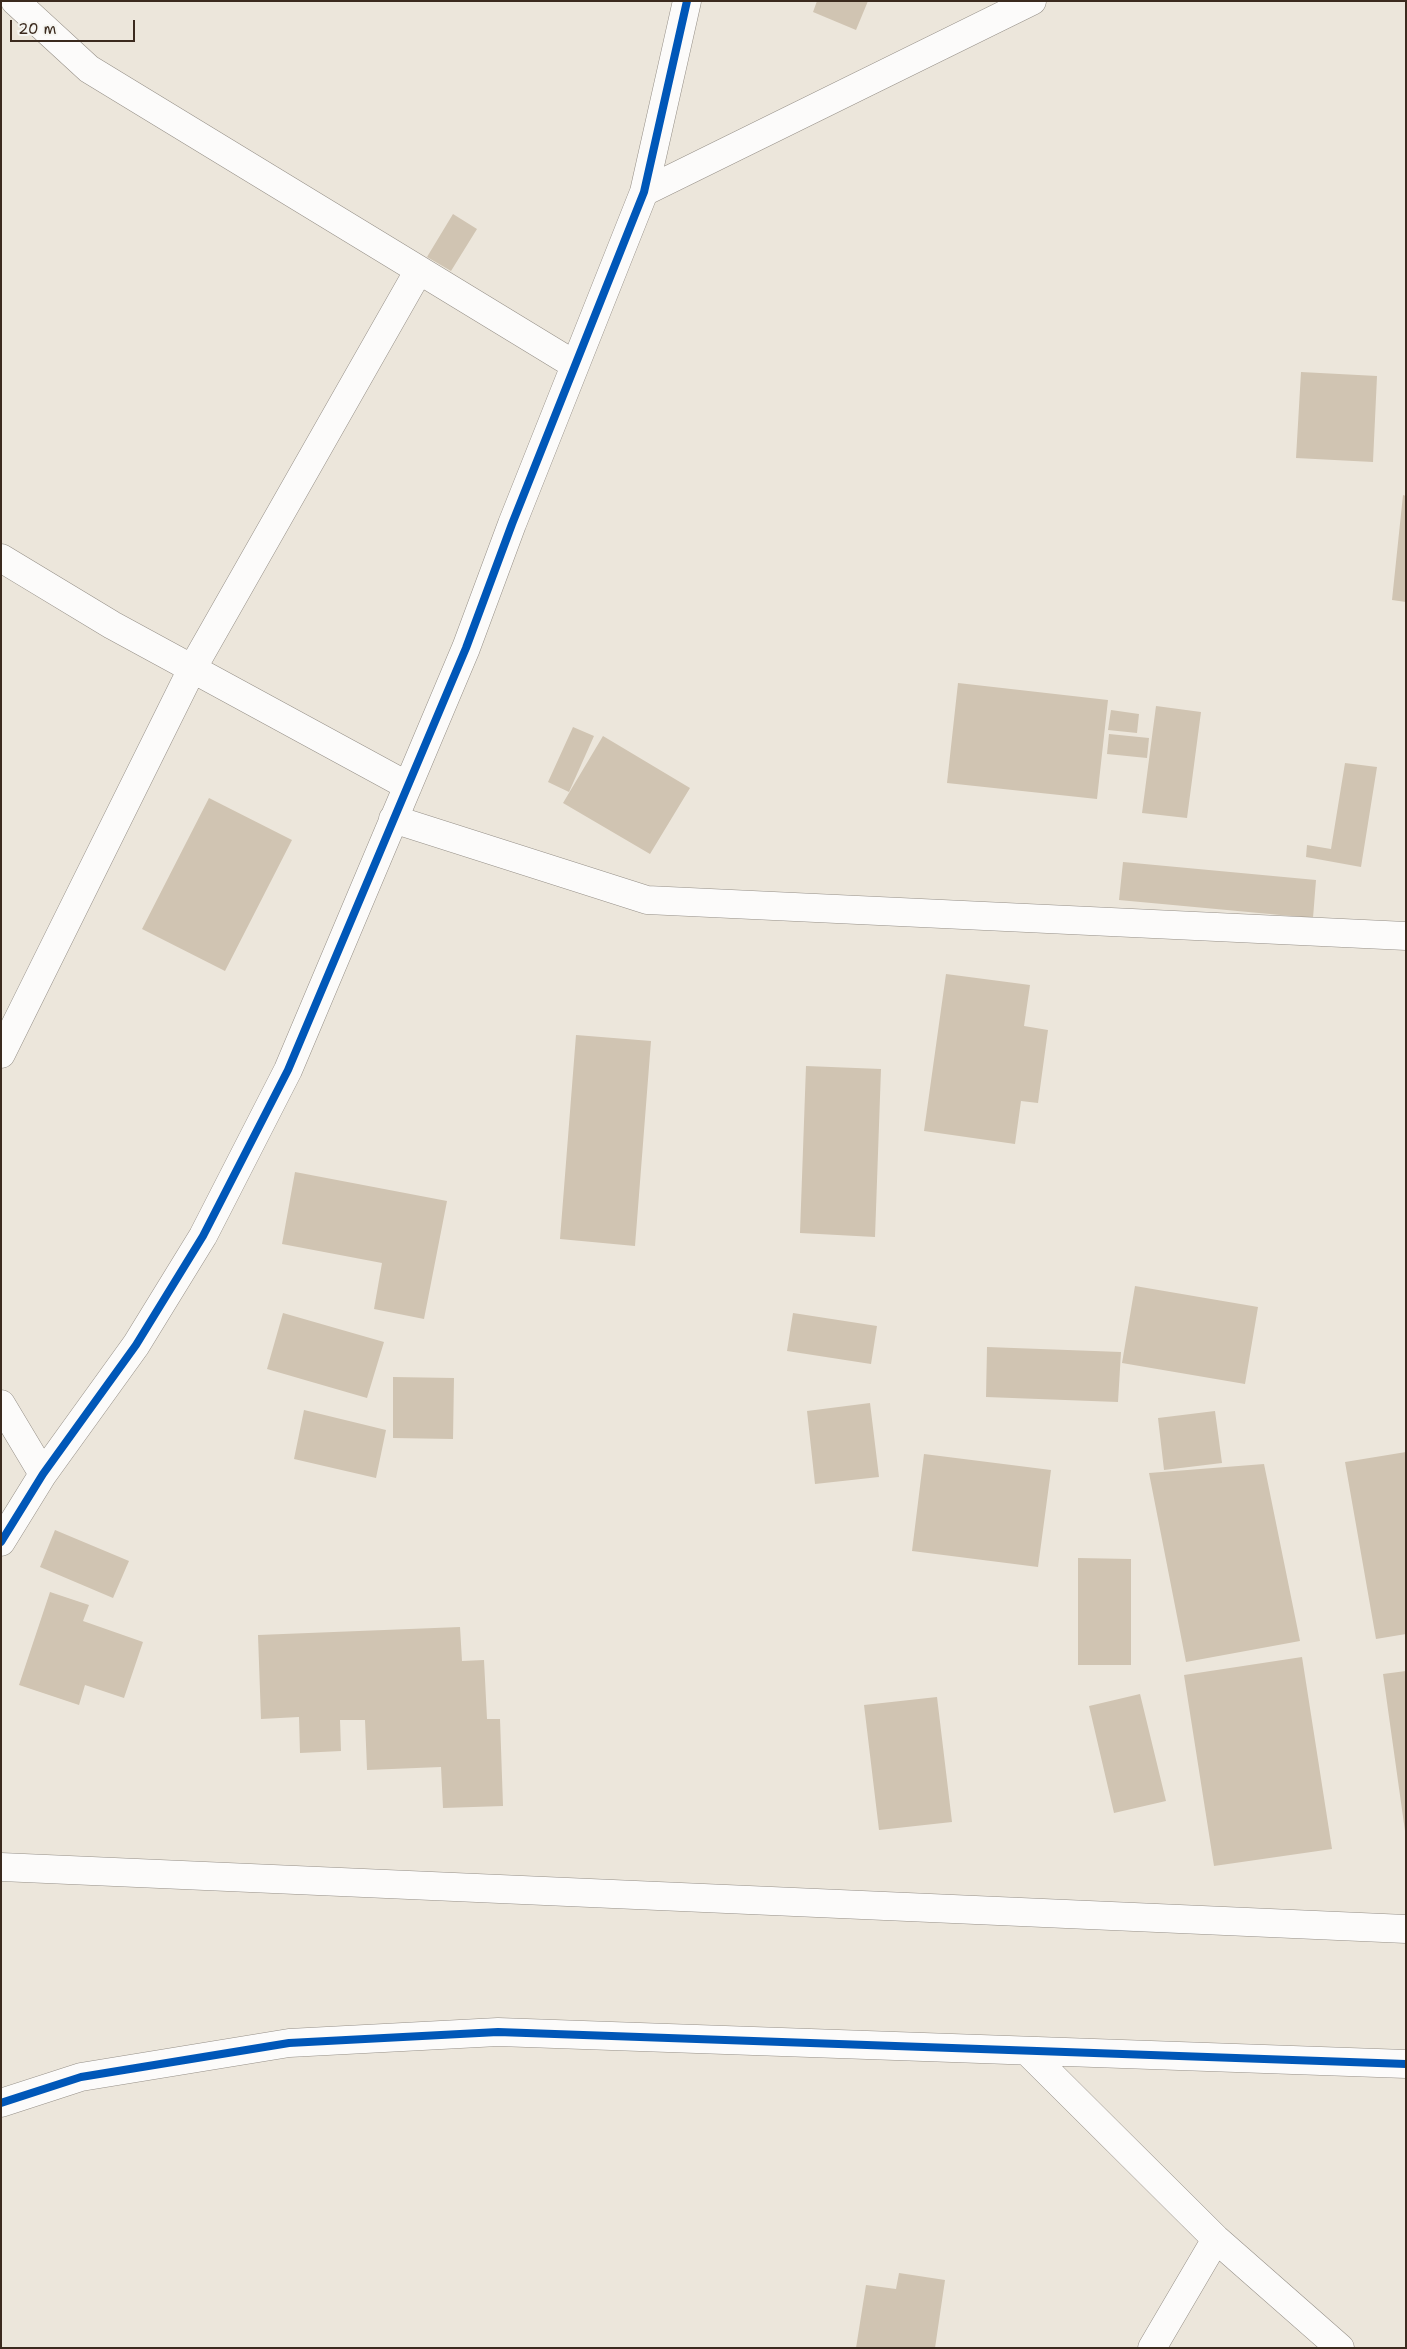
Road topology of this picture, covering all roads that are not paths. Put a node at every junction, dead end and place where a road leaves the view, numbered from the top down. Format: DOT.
graph roads {
  1 [pos="15,1"];
  2 [pos="687,1"];
  3 [pos="1032,1"];
  4 [pos="644,192"];
  5 [pos="418,270"];
  6 [pos="575,365"];
  7 [pos="1,558"];
  8 [pos="192,669"];
  9 [pos="408,786"];
  10 [pos="393,819"];
  11 [pos="1406,936"];
  12 [pos="1,1054"];
  13 [pos="1,1404"];
  14 [pos="43,1474"];
  15 [pos="1,1542"];
  16 [pos="1,1867"];
  17 [pos="1406,1928"];
  18 [pos="1027,2050"];
  19 [pos="1406,2064"];
  20 [pos="1,2103"];
  21 [pos="1216,2239"];
  22 [pos="1152,2348"];
  23 [pos="1340,2348"];
  1 -- 5 [label="street"];
  2 -- 4 [label="street"];
  3 -- 4 [label="street"];
  4 -- 6 [label="street"];
  5 -- 6 [label="street"];
  5 -- 8 [label="street"];
  6 -- 9 [label="street"];
  7 -- 8 [label="street"];
  8 -- 9 [label="street"];
  8 -- 12 [label="street"];
  9 -- 10 [label="street"];
  10 -- 11 [label="street"];
  10 -- 14 [label="street"];
  13 -- 14 [label="street"];
  14 -- 15 [label="street"];
  16 -- 17 [label="street"];
  18 -- 19 [label="street"];
  18 -- 20 [label="street"];
  18 -- 21 [label="street"];
  21 -- 22 [label="street"];
  21 -- 23 [label="street"];
}
